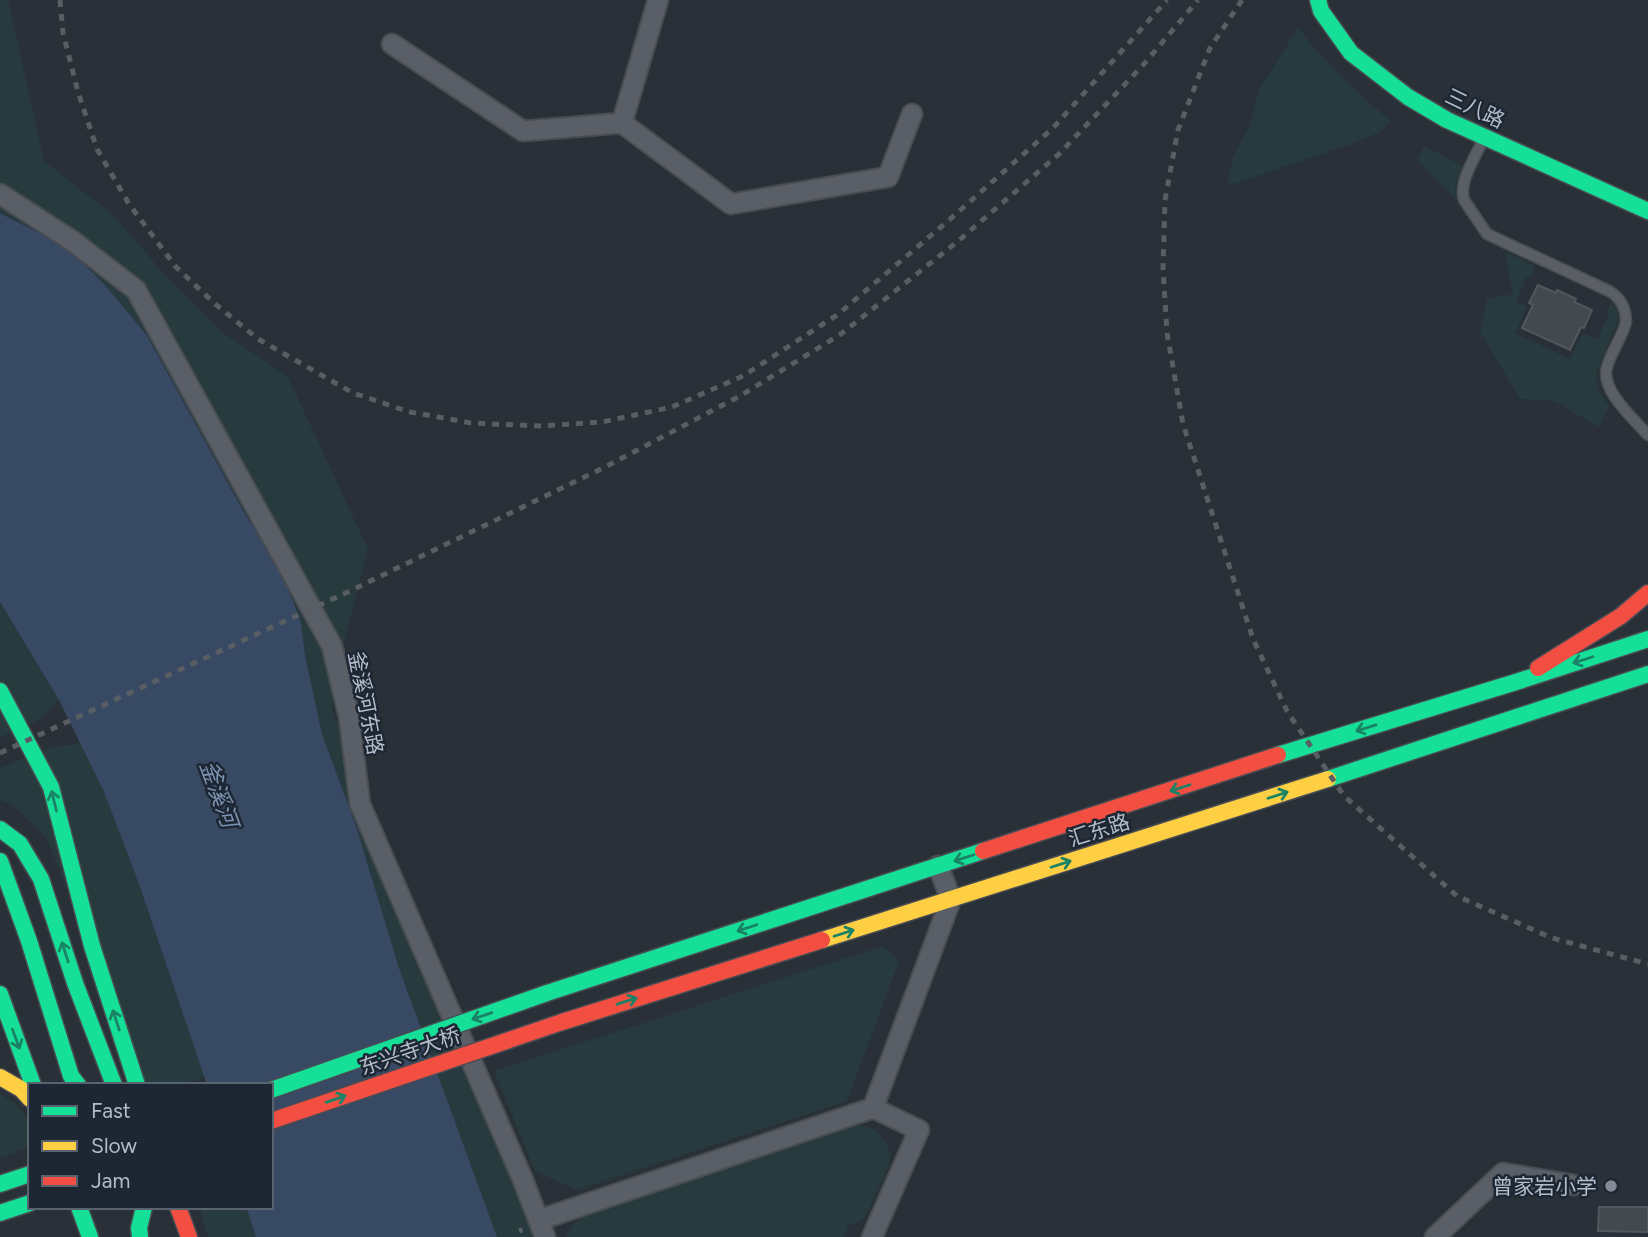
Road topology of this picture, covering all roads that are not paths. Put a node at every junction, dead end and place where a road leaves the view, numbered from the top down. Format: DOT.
graph roads {
  1 [pos="658,0"];
  2 [pos="1318,0"];
  3 [pos="392,44"];
  4 [pos="912,114"];
  5 [pos="622,122"];
  6 [pos="1485,137"];
  7 [pos="0,194"];
  8 [pos="1648,211"];
  9 [pos="1648,435"];
  10 [pos="1648,593"];
  11 [pos="1648,639"];
  12 [pos="1648,674"];
  13 [pos="1517,682"];
  14 [pos="0,691"];
  15 [pos="0,829"];
  16 [pos="0,861"];
  17 [pos="938,866"];
  18 [pos="951,899"];
  19 [pos="547,993"];
  20 [pos="0,994"];
  21 [pos="562,1022"];
  22 [pos="46,1049"];
  23 [pos="0,1077"];
  24 [pos="32,1083"];
  25 [pos="57,1083"];
  26 [pos="76,1083"];
  27 [pos="113,1083"];
  28 [pos="136,1083"];
  29 [pos="273,1089"];
  30 [pos="28,1097"];
  31 [pos="873,1108"];
  32 [pos="273,1120"];
  33 [pos="28,1175"];
  34 [pos="0,1184"];
  35 [pos="1574,1185"];
  36 [pos="28,1204"];
  37 [pos="80,1209"];
  38 [pos="144,1209"];
  39 [pos="179,1209"];
  40 [pos="0,1213"];
  41 [pos="542,1228"];
  42 [pos="139,1233"];
  43 [pos="90,1237"];
  44 [pos="189,1237"];
  45 [pos="872,1237"];
  46 [pos="1435,1237"];
  1 -- 5 [label="street"];
  2 -- 6 [label="main road, 三八路"];
  3 -- 5 [label="street"];
  4 -- 5 [label="street"];
  6 -- 8 [label="main road, 三八路"];
  6 -- 9 [label="lane"];
  7 -- 41 [label="street, 釜溪河东路"];
  10 -- 13 [label="main road"];
  11 -- 13 [label="main road, one-way"];
  18 -- 12 [label="main road, 汇东路, one-way"];
  13 -- 17 [label="main road, 汇东路, one-way"];
  28 -- 14 [label="main road, one-way"];
  27 -- 15 [label="main road, one-way"];
  16 -- 26 [label="main road"];
  17 -- 18 [label="street"];
  17 -- 19 [label="main road, 汇东路, one-way"];
  21 -- 18 [label="main road, 汇东路, one-way"];
  18 -- 31 [label="street"];
  19 -- 29 [label="main road, 东兴寺大桥, one-way, bridge"];
  20 -- 24 [label="main road, one-way"];
  32 -- 21 [label="main road, 东兴寺大桥, one-way, bridge"];
  22 -- 25 [label="main road"];
  23 -- 30 [label="main road"];
  31 -- 41 [label="street"];
  31 -- 45 [label="street"];
  33 -- 34 [label="main road"];
  35 -- 46 [label="street"];
  36 -- 40 [label="main road"];
  37 -- 43 [label="main road"];
  38 -- 42 [label="main road"];
  39 -- 44 [label="main road"];
}
